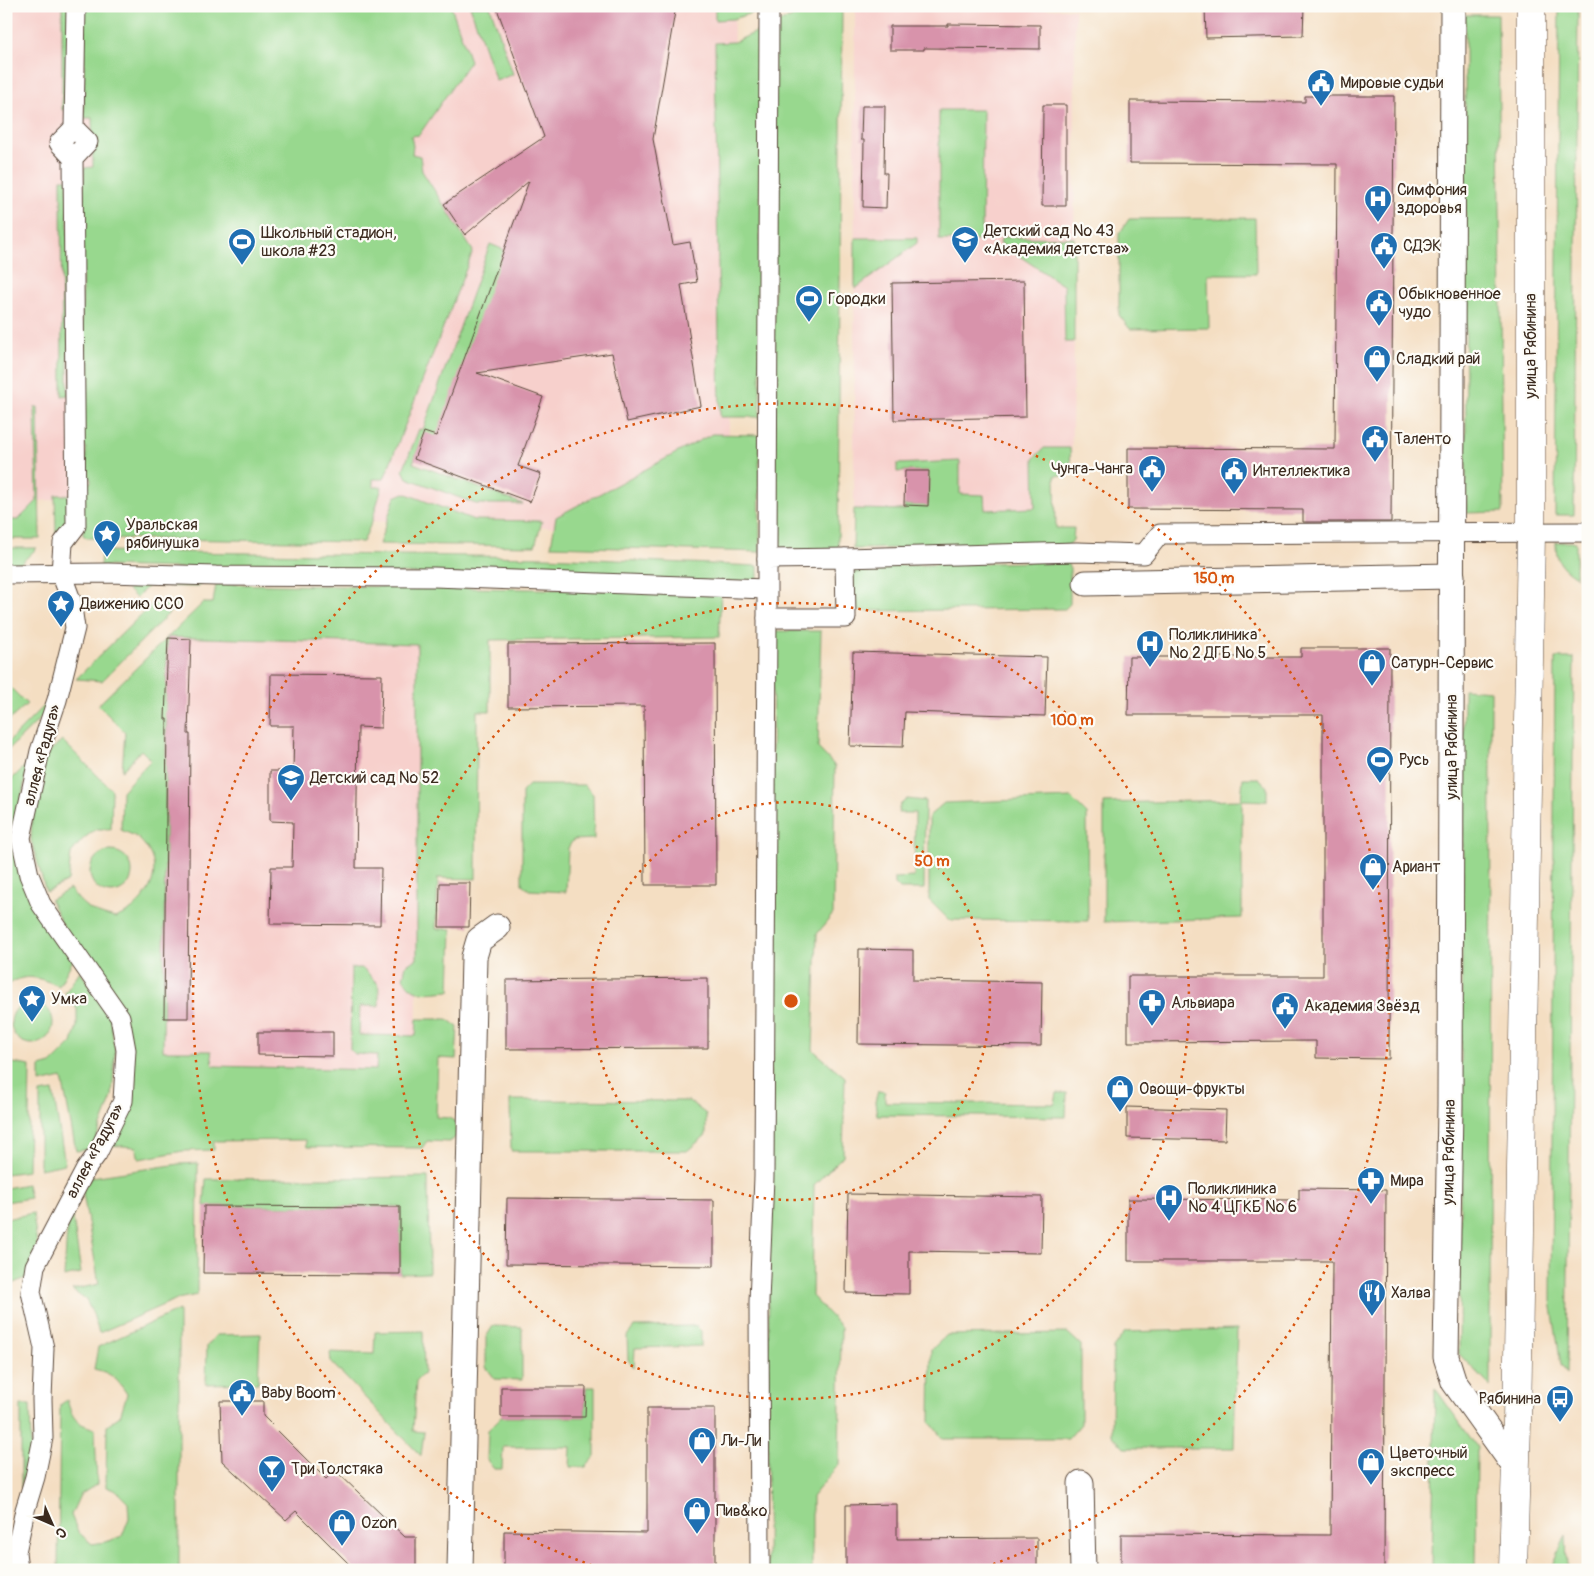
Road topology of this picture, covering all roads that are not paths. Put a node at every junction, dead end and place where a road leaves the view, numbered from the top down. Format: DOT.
graph roads {
  1 [pos="76,6"];
  2 [pos="769,6"];
  3 [pos="1453,6"];
  4 [pos="1531,6"];
  5 [pos="1531,532"];
  6 [pos="1588,532"];
  7 [pos="1452,533"];
  8 [pos="845,558"];
  9 [pos="767,559"];
  10 [pos="61,573"];
  11 [pos="6,574"];
  12 [pos="1452,576"];
  13 [pos="1086,583"];
  14 [pos="766,589"];
  15 [pos="767,618"];
  16 [pos="496,927"];
  17 [pos="1515,1466"];
  18 [pos="1081,1483"];
  19 [pos="18,1570"];
  20 [pos="460,1570"];
  21 [pos="760,1570"];
  22 [pos="1083,1570"];
  23 [pos="1513,1570"];
  1 -- 10 [label="street"];
  2 -- 9 [label="street"];
  3 -- 7 [label="street, улица Рябинина"];
  4 -- 5 [label="street, улица Рябинина"];
  5 -- 6 [label="street"];
  5 -- 7 [label="street"];
  5 -- 17 [label="street, улица Рябинина"];
  7 -- 8 [label="street"];
  7 -- 12 [label="street, улица Рябинина"];
  8 -- 9 [label="street"];
  8 -- 15 [label="street"];
  9 -- 14 [label="street"];
  10 -- 11 [label="street"];
  10 -- 14 [label="street"];
  10 -- 19 [label="street, аллея «Радуга»"];
  12 -- 13 [label="street"];
  12 -- 17 [label="street, улица Рябинина"];
  14 -- 15 [label="street"];
  15 -- 21 [label="street"];
  16 -- 20 [label="street"];
  17 -- 23 [label="street, улица Рябинина"];
  18 -- 22 [label="street"];
}
